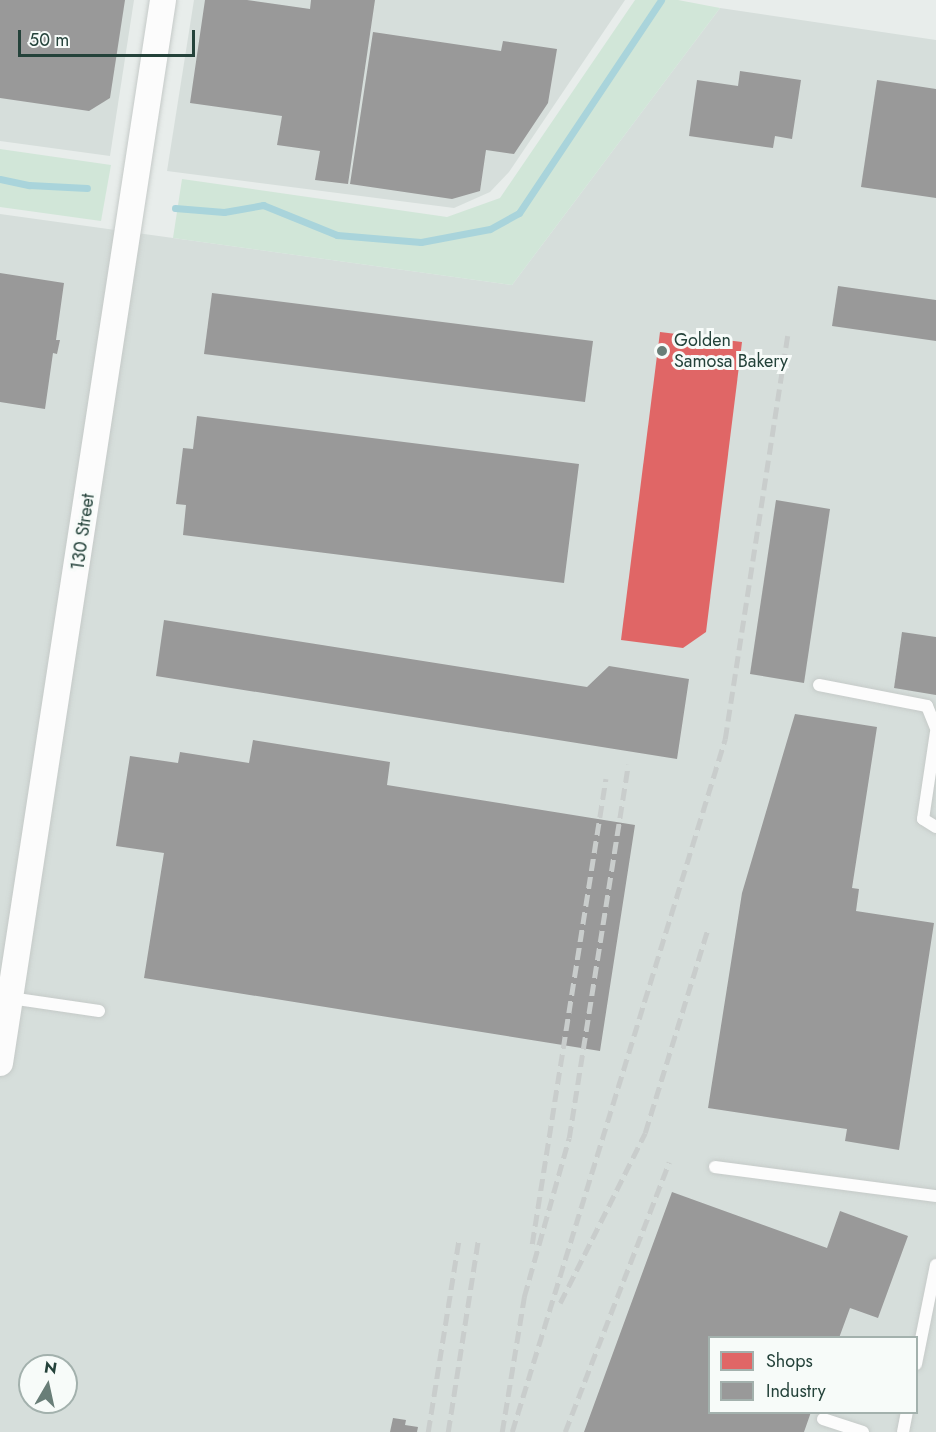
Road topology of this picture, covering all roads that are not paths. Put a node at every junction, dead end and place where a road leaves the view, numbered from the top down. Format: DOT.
graph roads {
  1 [pos="163,0"];
  2 [pos="819,685"];
  3 [pos="936,730"];
  4 [pos="936,826"];
  5 [pos="10,998"];
  6 [pos="99,1011"];
  7 [pos="0,1063"];
  8 [pos="715,1167"];
  9 [pos="936,1196"];
  10 [pos="936,1265"];
  11 [pos="918,1354"];
  12 [pos="907,1414"];
  13 [pos="823,1419"];
  14 [pos="863,1432"];
  15 [pos="903,1432"];
  1 -- 5 [label="street, 130 Street"];
  2 -- 3 [label="lane"];
  3 -- 4 [label="lane"];
  5 -- 6 [label="lane"];
  5 -- 7 [label="street, 130 Street"];
  8 -- 9 [label="lane"];
  10 -- 11 [label="lane"];
  12 -- 15 [label="lane"];
  13 -- 14 [label="lane"];
}
